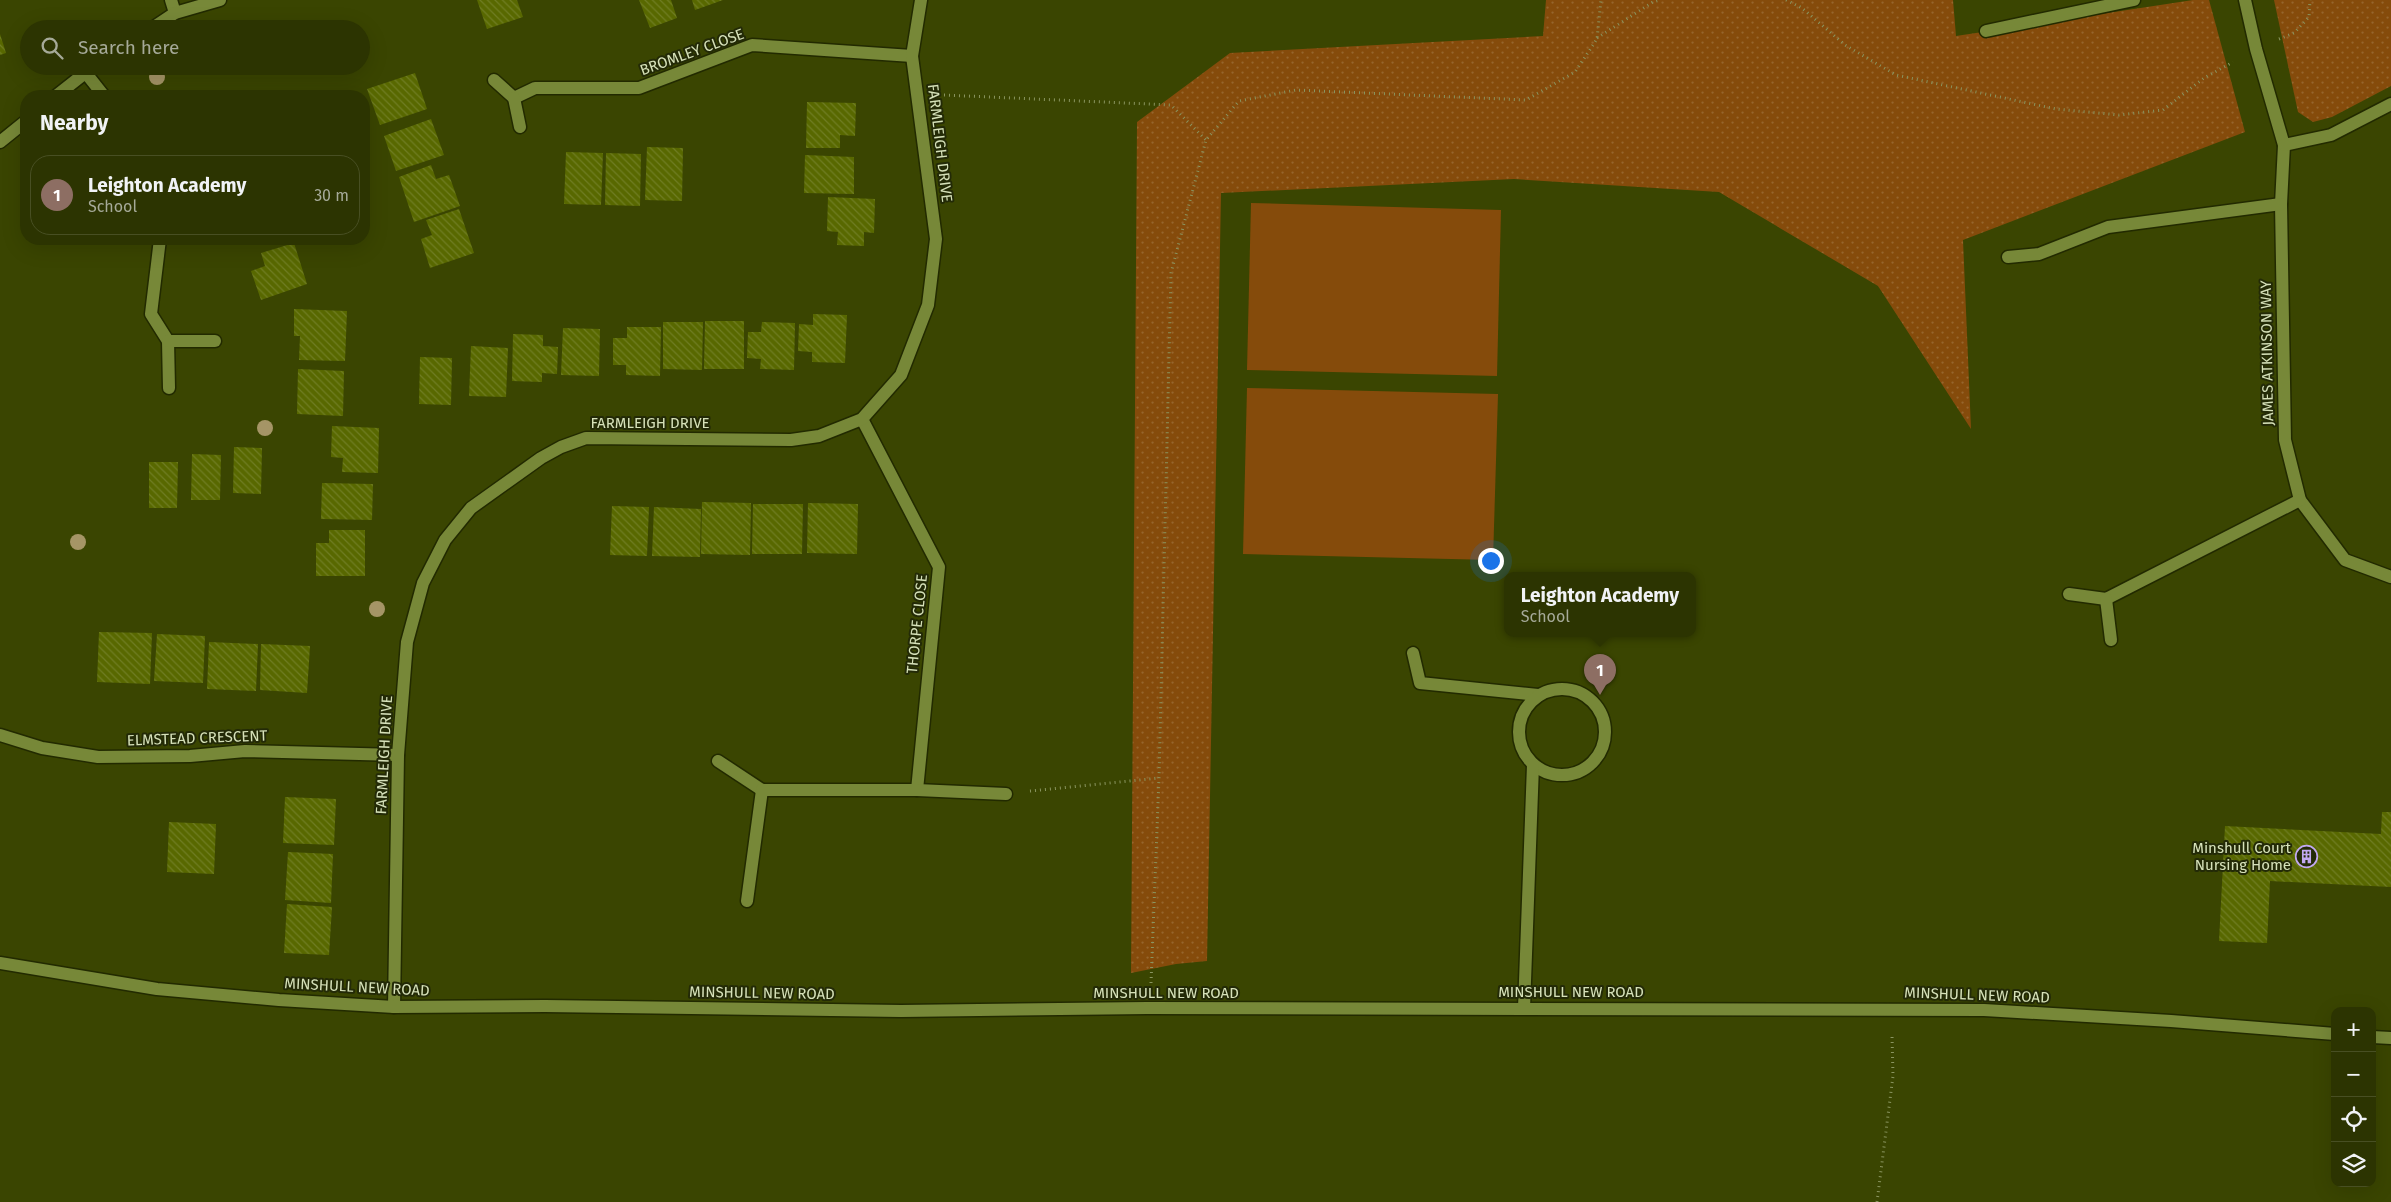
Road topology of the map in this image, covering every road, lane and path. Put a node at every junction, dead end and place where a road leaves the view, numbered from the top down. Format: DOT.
graph roads {
  1 [pos="171,0"];
  2 [pos="220,0"];
  3 [pos="920,0"];
  4 [pos="1601,0"];
  5 [pos="1660,0"];
  6 [pos="1786,0"];
  7 [pos="2134,0"];
  8 [pos="2245,0"];
  9 [pos="2310,0"];
  10 [pos="175,13"];
  11 [pos="164,20"];
  12 [pos="1986,31"];
  13 [pos="1597,39"];
  14 [pos="2256,49"];
  15 [pos="912,56"];
  16 [pos="82,75"];
  17 [pos="93,75"];
  18 [pos="494,80"];
  19 [pos="64,90"];
  20 [pos="101,90"];
  21 [pos="917,94"];
  22 [pos="514,98"];
  23 [pos="2391,104"];
  24 [pos="20,126"];
  25 [pos="520,127"];
  26 [pos="1206,140"];
  27 [pos="0,142"];
  28 [pos="2284,145"];
  29 [pos="2281,204"];
  30 [pos="159,245"];
  31 [pos="2008,257"];
  32 [pos="168,341"];
  33 [pos="215,341"];
  34 [pos="169,388"];
  35 [pos="862,418"];
  36 [pos="2300,500"];
  37 [pos="2391,577"];
  38 [pos="2069,594"];
  39 [pos="2106,599"];
  40 [pos="2110,640"];
  41 [pos="1413,654"];
  42 [pos="1538,695"];
  43 [pos="0,735"];
  44 [pos="398,755"];
  45 [pos="718,761"];
  46 [pos="1533,765"];
  47 [pos="1158,778"];
  48 [pos="762,790"];
  49 [pos="917,790"];
  50 [pos="1006,794"];
  51 [pos="747,901"];
  52 [pos="0,963"];
  53 [pos="394,1007"];
  54 [pos="1148,1008"];
  55 [pos="1524,1008"];
  56 [pos="1891,1009"];
  57 [pos="2331,1034"];
  58 [pos="2376,1037"];
  59 [pos="2391,1038"];
  60 [pos="1876,1202"];
  1 -- 10 [label="street"];
  2 -- 10 [label="street"];
  3 -- 15 [label="street, FARMLEIGH DRIVE"];
  4 -- 13 [label="path"];
  5 -- 13 [label="path"];
  6 -- 14 [label="path"];
  7 -- 12 [label="street"];
  8 -- 14 [label="street, JAMES ATKINSON WAY"];
  9 -- 14 [label="path"];
  10 -- 11 [label="street"];
  13 -- 26 [label="path"];
  14 -- 28 [label="street, JAMES ATKINSON WAY"];
  15 -- 21 [label="street, FARMLEIGH DRIVE"];
  15 -- 22 [label="street, BROMLEY CLOSE"];
  16 -- 19 [label="street"];
  17 -- 20 [label="street"];
  18 -- 22 [label="street"];
  21 -- 26 [label="path"];
  21 -- 35 [label="street, FARMLEIGH DRIVE"];
  22 -- 25 [label="street"];
  23 -- 28 [label="street"];
  24 -- 27 [label="street"];
  26 -- 47 [label="path"];
  28 -- 29 [label="street, JAMES ATKINSON WAY"];
  29 -- 31 [label="street"];
  29 -- 36 [label="street, JAMES ATKINSON WAY"];
  30 -- 32 [label="street"];
  32 -- 33 [label="street"];
  32 -- 34 [label="street"];
  35 -- 44 [label="street, FARMLEIGH DRIVE"];
  35 -- 49 [label="street, THORPE CLOSE"];
  36 -- 37 [label="street, JAMES ATKINSON WAY"];
  36 -- 39 [label="street"];
  38 -- 39 [label="street"];
  39 -- 40 [label="street"];
  41 -- 42 [label="street"];
  42 -- 46 [label="street"];
  42 -- 46 [label="street"];
  43 -- 44 [label="street, ELMSTEAD CRESCENT"];
  44 -- 53 [label="street, FARMLEIGH DRIVE"];
  45 -- 48 [label="street"];
  46 -- 55 [label="street"];
  47 -- 50 [label="path"];
  47 -- 54 [label="path"];
  48 -- 49 [label="street"];
  48 -- 51 [label="street"];
  49 -- 50 [label="street"];
  52 -- 53 [label="street, MINSHULL NEW ROAD"];
  53 -- 54 [label="street, MINSHULL NEW ROAD"];
  54 -- 55 [label="street, MINSHULL NEW ROAD"];
  55 -- 56 [label="street, MINSHULL NEW ROAD"];
  56 -- 57 [label="street, MINSHULL NEW ROAD"];
  56 -- 60 [label="path"];
  58 -- 59 [label="street"];
}
